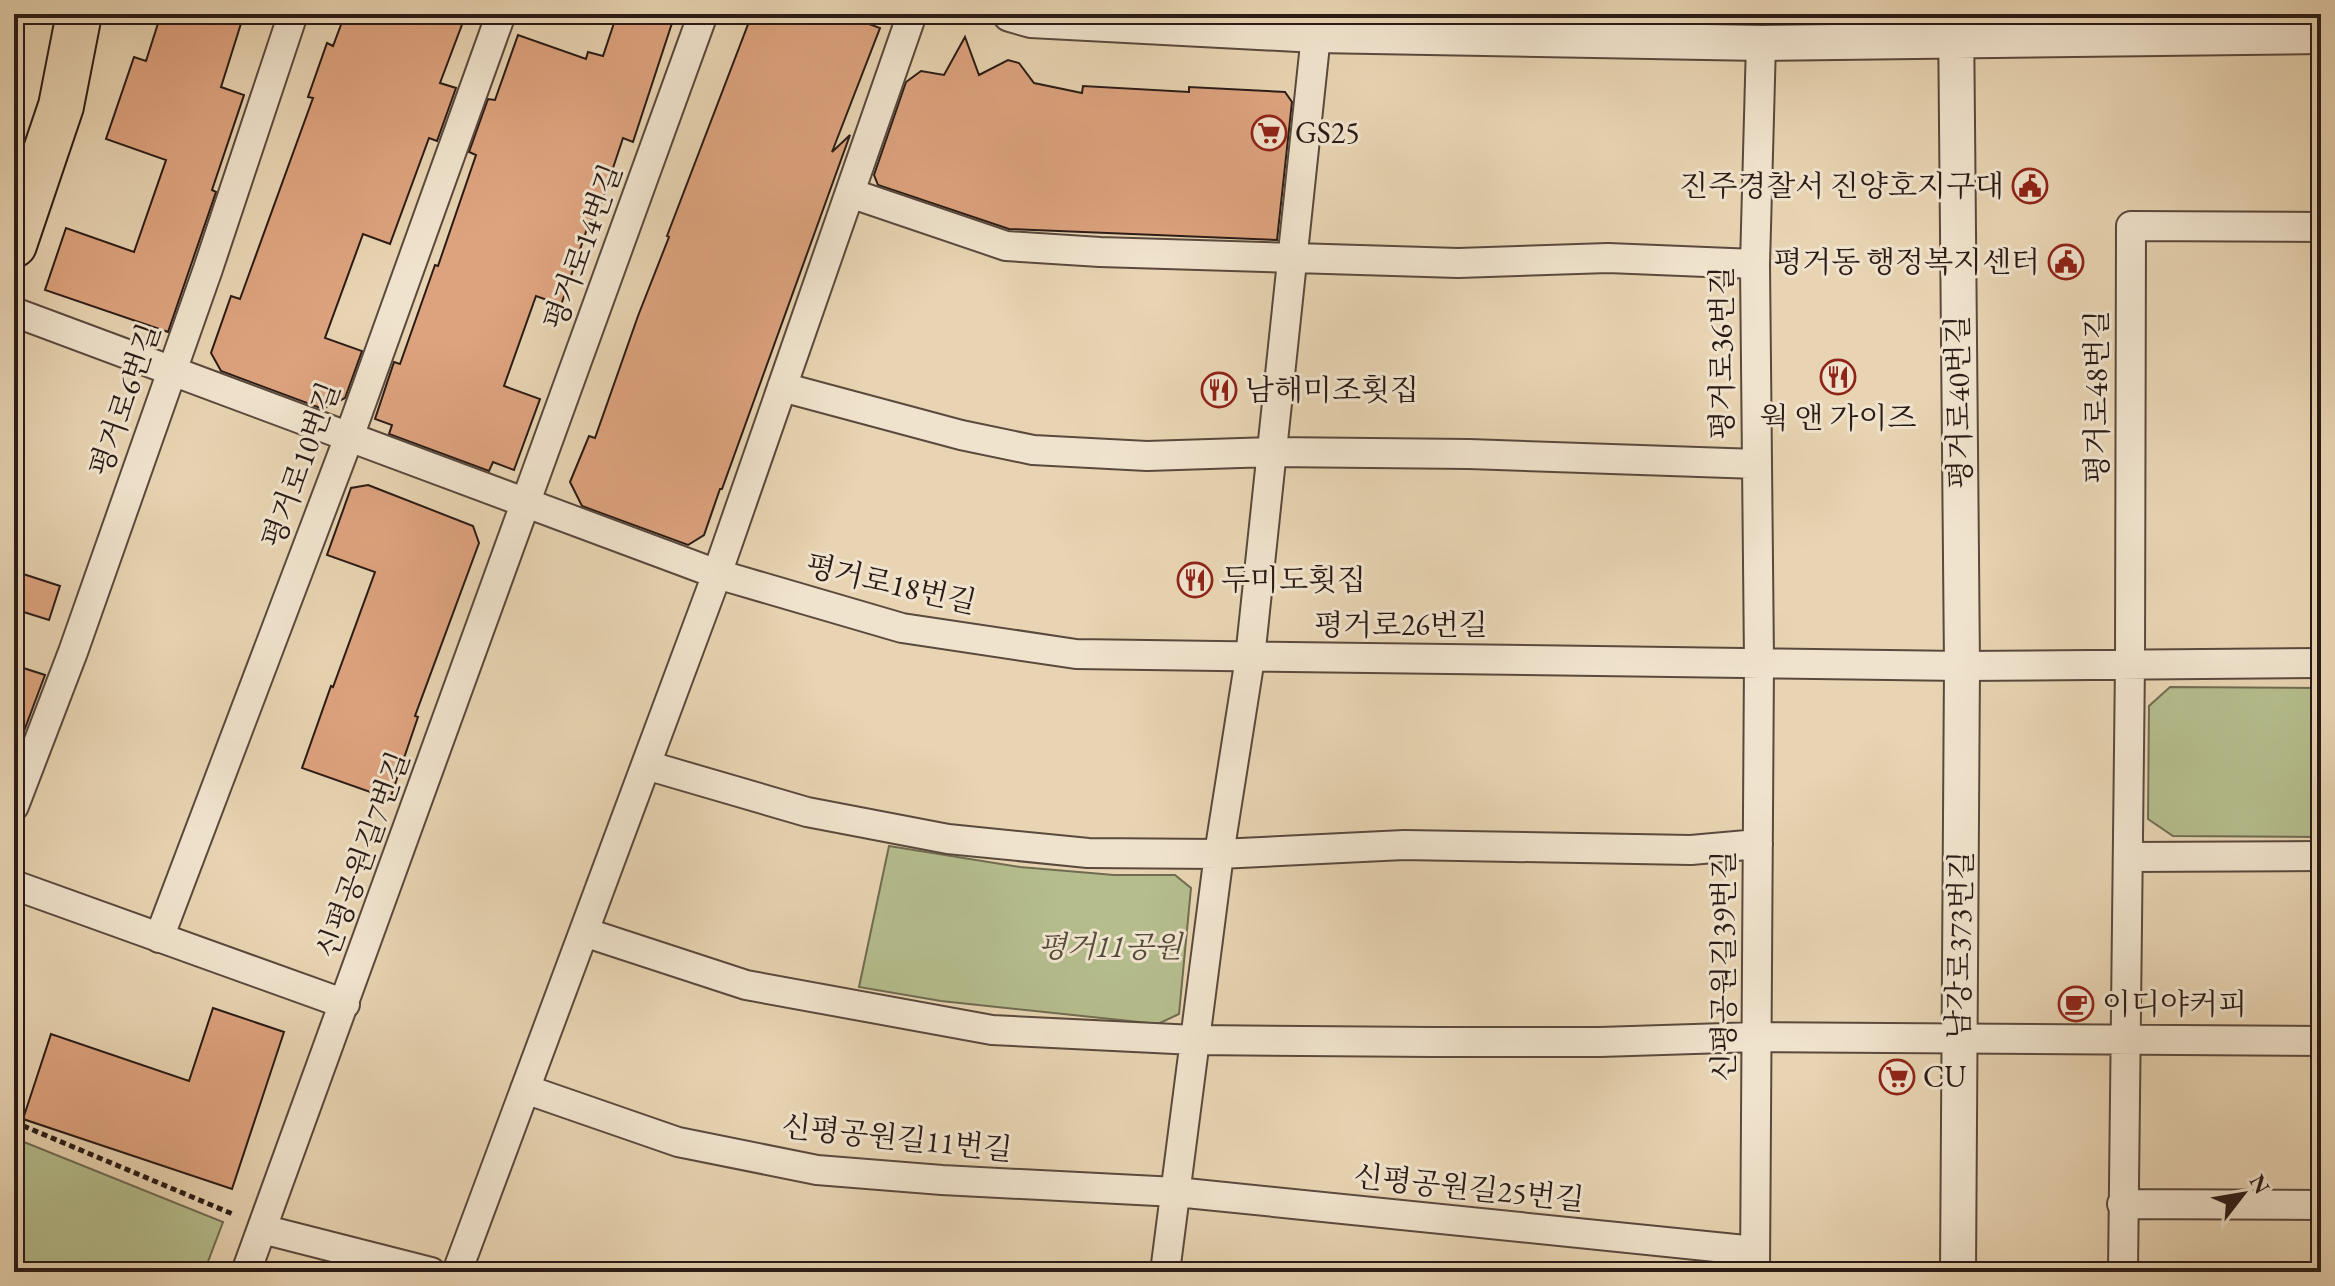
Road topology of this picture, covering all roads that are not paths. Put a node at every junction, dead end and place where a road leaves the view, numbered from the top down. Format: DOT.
graph roads {
  1 [pos="71,14"];
  2 [pos="79,14"];
  3 [pos="293,14"];
  4 [pos="501,14"];
  5 [pos="703,14"];
  6 [pos="912,14"];
  7 [pos="1010,14"];
  8 [pos="1955,28"];
  9 [pos="1316,35"];
  10 [pos="2321,36"];
  11 [pos="1761,43"];
  12 [pos="14,170"];
  13 [pos="850,193"];
  14 [pos="2321,227"];
  15 [pos="14,245"];
  16 [pos="1292,258"];
  17 [pos="1755,264"];
  18 [pos="14,312"];
  19 [pos="171,370"];
  20 [pos="782,387"];
  21 [pos="349,437"];
  22 [pos="1272,452"];
  23 [pos="1757,464"];
  24 [pos="526,503"];
  25 [pos="717,574"];
  26 [pos="1250,658"];
  27 [pos="1759,661"];
  28 [pos="2130,663"];
  29 [pos="2321,663"];
  30 [pos="1962,666"];
  31 [pos="646,765"];
  32 [pos="14,806"];
  33 [pos="1758,844"];
  34 [pos="1219,854"];
  35 [pos="2321,856"];
  36 [pos="2129,857"];
  37 [pos="14,885"];
  38 [pos="584,932"];
  39 [pos="159,938"];
  40 [pos="345,1004"];
  41 [pos="1757,1037"];
  42 [pos="1195,1040"];
  43 [pos="1959,1040"];
  44 [pos="2127,1040"];
  45 [pos="2321,1041"];
  46 [pos="525,1089"];
  47 [pos="1176,1192"];
  48 [pos="2122,1204"];
  49 [pos="2321,1205"];
  50 [pos="262,1229"];
  51 [pos="1755,1261"];
  52 [pos="246,1272"];
  53 [pos="431,1272"];
  54 [pos="457,1272"];
  55 [pos="1165,1272"];
  56 [pos="1958,1272"];
  57 [pos="2123,1272"];
  1 -- 12 [label="main road"];
  2 -- 15 [label="main road"];
  3 -- 19 [label="street, 평거로6번길"];
  4 -- 21 [label="street, 평거로10번길"];
  5 -- 24 [label="street, 평거로14번길"];
  6 -- 13 [label="street"];
  7 -- 9 [label="street"];
  8 -- 10 [label="street"];
  8 -- 11 [label="street"];
  8 -- 30 [label="street, 평거로40번길"];
  9 -- 11 [label="street"];
  9 -- 16 [label="street"];
  11 -- 17 [label="street, 평거로36번길"];
  13 -- 16 [label="street"];
  13 -- 20 [label="street"];
  14 -- 28 [label="street, 평거로48번길"];
  16 -- 17 [label="street"];
  16 -- 22 [label="street"];
  17 -- 23 [label="street, 평거로36번길"];
  18 -- 19 [label="street, 평거로18번길"];
  19 -- 21 [label="street, 평거로18번길"];
  19 -- 32 [label="street, 평거로6번길"];
  20 -- 22 [label="street"];
  20 -- 25 [label="street"];
  21 -- 24 [label="street, 평거로18번길"];
  21 -- 39 [label="street, 평거로10번길"];
  22 -- 23 [label="street"];
  22 -- 26 [label="street"];
  23 -- 27 [label="street, 평거로36번길"];
  24 -- 25 [label="street, 평거로18번길"];
  24 -- 40 [label="street, 신평공원길7번길"];
  25 -- 26 [label="street, 평거로18번길"];
  25 -- 31 [label="street"];
  26 -- 27 [label="street, 평거로26번길"];
  26 -- 34 [label="street"];
  27 -- 30 [label="street, 평거로26번길"];
  27 -- 33 [label="street, 신평공원길39번길"];
  28 -- 29 [label="street, 평거로26번길"];
  28 -- 30 [label="street, 평거로26번길"];
  28 -- 36 [label="street"];
  30 -- 43 [label="street, 남강로373번길"];
  31 -- 34 [label="street"];
  31 -- 38 [label="street"];
  33 -- 34 [label="street"];
  33 -- 41 [label="street, 신평공원길39번길"];
  34 -- 42 [label="street"];
  35 -- 36 [label="street"];
  36 -- 44 [label="street"];
  37 -- 39 [label="street"];
  38 -- 42 [label="street"];
  38 -- 46 [label="street"];
  39 -- 40 [label="street"];
  40 -- 50 [label="street, 신평공원길7번길"];
  41 -- 42 [label="street"];
  41 -- 43 [label="street"];
  41 -- 51 [label="street, 신평공원길39번길"];
  42 -- 47 [label="street"];
  43 -- 44 [label="street"];
  43 -- 56 [label="street, 남강로373번길"];
  44 -- 45 [label="street"];
  44 -- 48 [label="street"];
  46 -- 47 [label="street, 신평공원길11번길"];
  46 -- 54 [label="street"];
  47 -- 51 [label="street, 신평공원길25번길"];
  47 -- 55 [label="street"];
  48 -- 49 [label="street"];
  48 -- 57 [label="street"];
  50 -- 52 [label="street, 신평공원길7번길"];
  50 -- 53 [label="street"];
}
